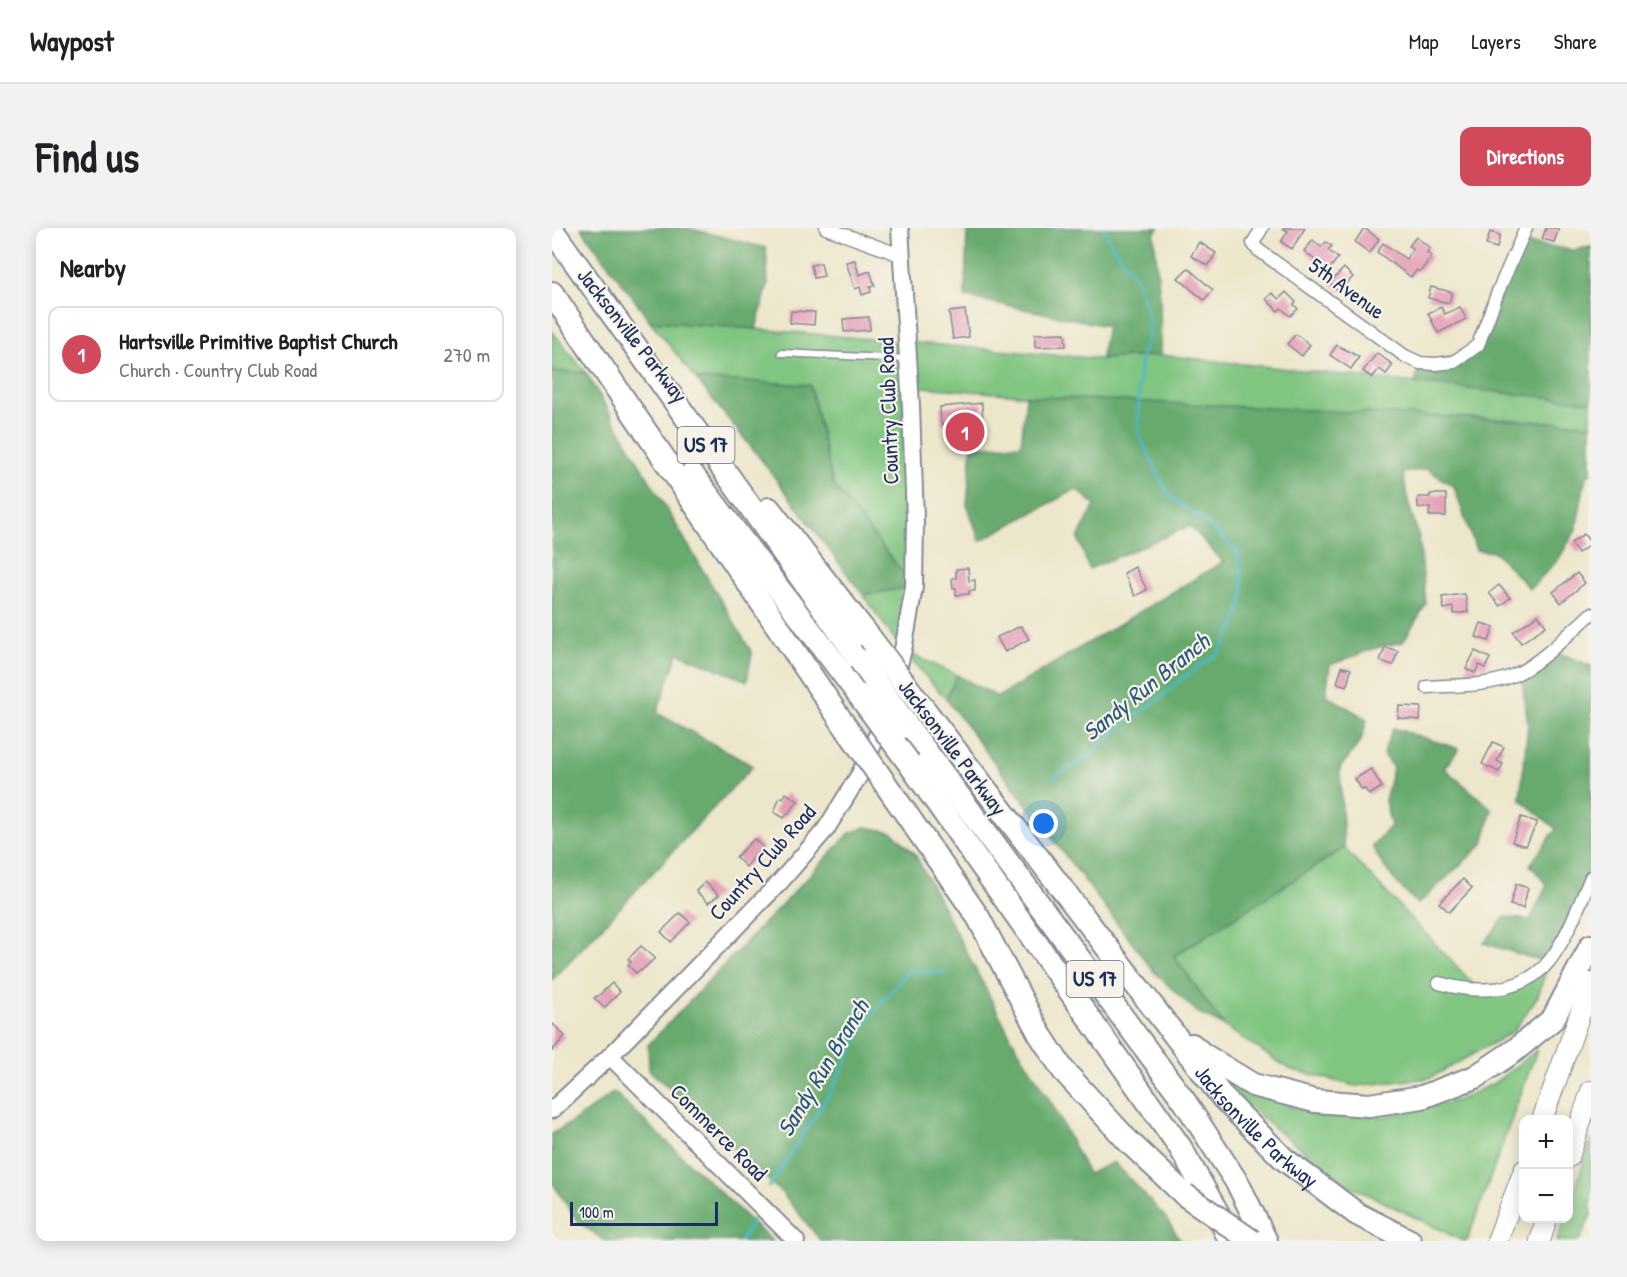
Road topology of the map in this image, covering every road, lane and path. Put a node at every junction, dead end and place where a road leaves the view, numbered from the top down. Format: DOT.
graph roads {
  1 [pos="826,228"];
  2 [pos="900,228"];
  3 [pos="1262,228"];
  4 [pos="1526,228"];
  5 [pos="555,234"];
  6 [pos="903,256"];
  7 [pos="552,291"];
  8 [pos="782,352"];
  9 [pos="909,359"];
  10 [pos="1591,614"];
  11 [pos="1427,687"];
  12 [pos="1591,877"];
  13 [pos="1591,946"];
  14 [pos="1439,983"];
  15 [pos="1591,983"];
  16 [pos="1146,1000"];
  17 [pos="610,1056"];
  18 [pos="1591,1091"];
  19 [pos="552,1110"];
  20 [pos="1543,1115"];
  21 [pos="1573,1145"];
  22 [pos="1519,1183"];
  23 [pos="1545,1223"];
  24 [pos="796,1241"];
  25 [pos="1230,1241"];
  26 [pos="1252,1241"];
  27 [pos="1266,1241"];
  28 [pos="1410,1241"];
  29 [pos="1497,1241"];
  30 [pos="1540,1241"];
  1 -- 6 [label="street"];
  2 -- 6 [label="main road, Country Club Road"];
  3 -- 4 [label="street, 5th Avenue"];
  5 -- 16 [label="highway, Jacksonville Parkway, bridge"];
  5 -- 27 [label="highway, US 17, bridge"];
  6 -- 9 [label="main road, Country Club Road"];
  7 -- 25 [label="highway, US 17, bridge"];
  7 -- 26 [label="highway, Jacksonville Parkway, bridge"];
  8 -- 9 [label="lane"];
  9 -- 17 [label="main road, Country Club Road"];
  10 -- 11 [label="street"];
  12 -- 14 [label="street"];
  13 -- 16 [label="highway"];
  15 -- 20 [label="main road"];
  16 -- 28 [label="highway, Jacksonville Parkway"];
  17 -- 19 [label="main road, Country Club Road"];
  17 -- 24 [label="main road, Commerce Road"];
  18 -- 21 [label="main road"];
  22 -- 29 [label="main road"];
  23 -- 30 [label="main road"];
}
